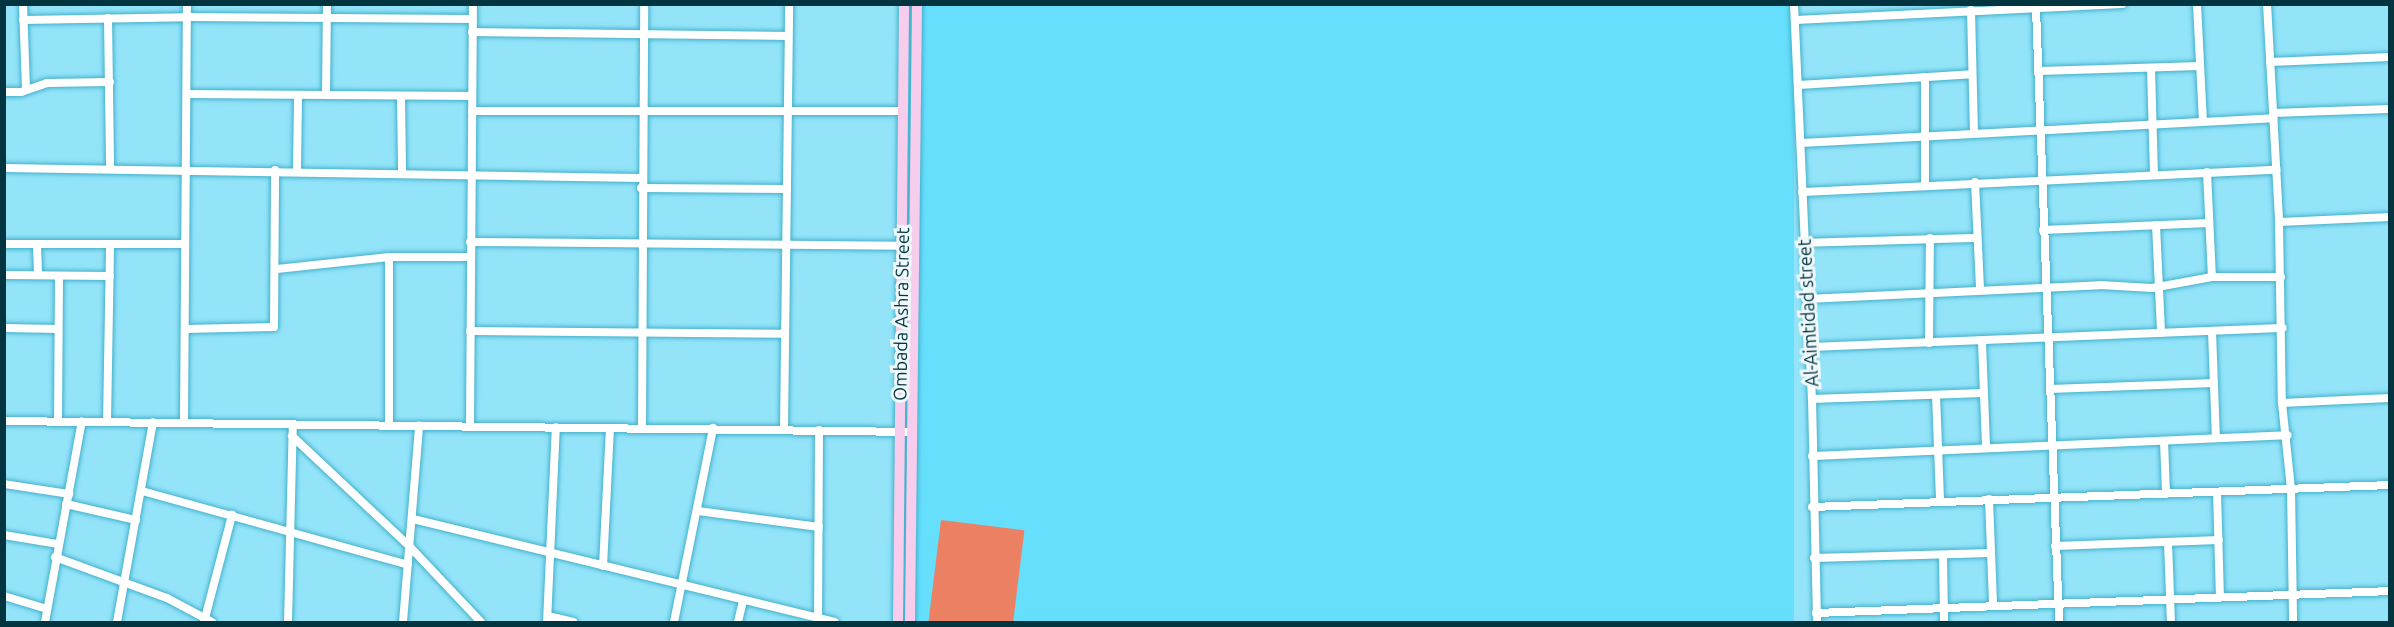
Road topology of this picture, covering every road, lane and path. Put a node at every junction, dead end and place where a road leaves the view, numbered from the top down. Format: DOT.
graph roads {
  1 [pos="23,4"];
  2 [pos="187,4"];
  3 [pos="327,4"];
  4 [pos="473,4"];
  5 [pos="644,4"];
  6 [pos="789,4"];
  7 [pos="904,4"];
  8 [pos="917,4"];
  9 [pos="1794,4"];
  10 [pos="2123,4"];
  11 [pos="2197,4"];
  12 [pos="2267,4"];
  13 [pos="2088,5"];
  14 [pos="1960,8"];
  15 [pos="2036,8"];
  16 [pos="1971,10"];
  17 [pos="187,17"];
  18 [pos="108,18"];
  19 [pos="327,19"];
  20 [pos="473,19"];
  21 [pos="23,20"];
  22 [pos="1795,20"];
  23 [pos="472,32"];
  24 [pos="788,36"];
  25 [pos="643,37"];
  26 [pos="2390,57"];
  27 [pos="2270,62"];
  28 [pos="2200,66"];
  29 [pos="2151,68"];
  30 [pos="2039,71"];
  31 [pos="1972,75"];
  32 [pos="1925,77"];
  33 [pos="110,82"];
  34 [pos="1799,85"];
  35 [pos="26,90"];
  36 [pos="4,92"];
  37 [pos="187,94"];
  38 [pos="326,95"];
  39 [pos="298,96"];
  40 [pos="401,96"];
  41 [pos="472,96"];
  42 [pos="2390,109"];
  43 [pos="472,111"];
  44 [pos="641,111"];
  45 [pos="904,111"];
  46 [pos="787,112"];
  47 [pos="2273,116"];
  48 [pos="2203,122"];
  49 [pos="2152,124"];
  50 [pos="2041,129"];
  51 [pos="1974,132"];
  52 [pos="1926,135"];
  53 [pos="1801,143"];
  54 [pos="4,168"];
  55 [pos="110,170"];
  56 [pos="275,170"];
  57 [pos="297,170"];
  58 [pos="2276,170"];
  59 [pos="185,171"];
  60 [pos="402,171"];
  61 [pos="2207,172"];
  62 [pos="470,174"];
  63 [pos="2154,175"];
  64 [pos="641,178"];
  65 [pos="2042,180"];
  66 [pos="1975,182"];
  67 [pos="1924,184"];
  68 [pos="641,188"];
  69 [pos="787,189"];
  70 [pos="1802,192"];
  71 [pos="2390,217"];
  72 [pos="2279,222"];
  73 [pos="2209,223"];
  74 [pos="2156,225"];
  75 [pos="2043,230"];
  76 [pos="1930,238"];
  77 [pos="1977,238"];
  78 [pos="470,242"];
  79 [pos="1804,243"];
  80 [pos="4,244"];
  81 [pos="37,244"];
  82 [pos="110,244"];
  83 [pos="184,244"];
  84 [pos="640,244"];
  85 [pos="787,245"];
  86 [pos="902,246"];
  87 [pos="389,257"];
  88 [pos="471,257"];
  89 [pos="277,268"];
  90 [pos="4,275"];
  91 [pos="38,275"];
  92 [pos="58,276"];
  93 [pos="110,276"];
  94 [pos="2212,277"];
  95 [pos="2281,277"];
  96 [pos="2158,286"];
  97 [pos="2045,287"];
  98 [pos="1980,290"];
  99 [pos="1929,291"];
  100 [pos="1807,299"];
  101 [pos="4,328"];
  102 [pos="2283,328"];
  103 [pos="58,329"];
  104 [pos="185,329"];
  105 [pos="470,331"];
  106 [pos="639,332"];
  107 [pos="2212,332"];
  108 [pos="2162,333"];
  109 [pos="785,334"];
  110 [pos="2047,338"];
  111 [pos="1982,342"];
  112 [pos="1929,343"];
  113 [pos="1809,346"];
  114 [pos="2214,383"];
  115 [pos="2050,389"];
  116 [pos="1983,393"];
  117 [pos="1936,395"];
  118 [pos="2390,398"];
  119 [pos="1812,399"];
  120 [pos="2282,403"];
  121 [pos="4,421"];
  122 [pos="58,421"];
  123 [pos="82,421"];
  124 [pos="107,422"];
  125 [pos="153,422"];
  126 [pos="184,422"];
  127 [pos="293,424"];
  128 [pos="389,425"];
  129 [pos="419,426"];
  130 [pos="470,426"];
  131 [pos="556,427"];
  132 [pos="610,428"];
  133 [pos="713,428"];
  134 [pos="642,429"];
  135 [pos="784,429"];
  136 [pos="819,430"];
  137 [pos="898,431"];
  138 [pos="911,432"];
  139 [pos="2288,435"];
  140 [pos="292,436"];
  141 [pos="2216,438"];
  142 [pos="2164,441"];
  143 [pos="2051,446"];
  144 [pos="1986,448"];
  145 [pos="1937,450"];
  146 [pos="1812,456"];
  147 [pos="4,483"];
  148 [pos="2390,485"];
  149 [pos="2291,488"];
  150 [pos="142,491"];
  151 [pos="2217,492"];
  152 [pos="69,494"];
  153 [pos="2166,494"];
  154 [pos="2054,497"];
  155 [pos="1989,499"];
  156 [pos="1940,500"];
  157 [pos="66,504"];
  158 [pos="1812,507"];
  159 [pos="698,512"];
  160 [pos="232,515"];
  161 [pos="413,519"];
  162 [pos="136,520"];
  163 [pos="819,527"];
  164 [pos="290,532"];
  165 [pos="4,535"];
  166 [pos="2218,540"];
  167 [pos="2168,543"];
  168 [pos="58,544"];
  169 [pos="2055,546"];
  170 [pos="410,547"];
  171 [pos="552,552"];
  172 [pos="1991,553"];
  173 [pos="1943,555"];
  174 [pos="55,557"];
  175 [pos="1814,558"];
  176 [pos="408,566"];
  177 [pos="603,566"];
  178 [pos="124,581"];
  179 [pos="682,586"];
  180 [pos="2390,591"];
  181 [pos="2293,595"];
  182 [pos="4,596"];
  183 [pos="2220,597"];
  184 [pos="2171,599"];
  185 [pos="743,601"];
  186 [pos="2058,604"];
  187 [pos="1993,605"];
  188 [pos="1944,608"];
  189 [pos="47,609"];
  190 [pos="1816,613"];
  191 [pos="548,619"];
  192 [pos="207,621"];
  193 [pos="818,621"];
  194 [pos="45,622"];
  195 [pos="117,622"];
  196 [pos="288,622"];
  197 [pos="403,622"];
  198 [pos="481,622"];
  199 [pos="573,622"];
  200 [pos="674,622"];
  201 [pos="738,622"];
  202 [pos="835,622"];
  203 [pos="898,622"];
  204 [pos="910,622"];
  205 [pos="1817,622"];
  206 [pos="1944,622"];
  207 [pos="2059,622"];
  208 [pos="2171,622"];
  209 [pos="2293,622"];
  1 -- 21 [label="street"];
  2 -- 17 [label="street"];
  3 -- 19 [label="street"];
  4 -- 20 [label="street"];
  5 -- 25 [label="street"];
  6 -- 24 [label="street"];
  7 -- 45 [label="main road, Ombada Ashra Street"];
  8 -- 138 [label="main road, Ombada Ashra Street"];
  9 -- 22 [label="street, Al-Aimtidad street"];
  10 -- 13 [label="street"];
  11 -- 28 [label="street"];
  12 -- 27 [label="street"];
  13 -- 15 [label="street"];
  14 -- 16 [label="street"];
  14 -- 22 [label="street"];
  15 -- 16 [label="street"];
  15 -- 30 [label="street"];
  16 -- 31 [label="street"];
  17 -- 18 [label="street"];
  17 -- 19 [label="street"];
  17 -- 37 [label="street"];
  18 -- 21 [label="street"];
  18 -- 33 [label="street"];
  19 -- 20 [label="street"];
  19 -- 38 [label="street"];
  20 -- 23 [label="street"];
  21 -- 35 [label="street"];
  22 -- 34 [label="street, Al-Aimtidad street"];
  23 -- 25 [label="street"];
  23 -- 41 [label="street"];
  24 -- 25 [label="street"];
  24 -- 46 [label="street"];
  25 -- 44 [label="street"];
  26 -- 27 [label="street"];
  27 -- 47 [label="street"];
  28 -- 29 [label="street"];
  28 -- 48 [label="street"];
  29 -- 30 [label="street"];
  29 -- 49 [label="street"];
  30 -- 50 [label="street"];
  31 -- 32 [label="street"];
  31 -- 51 [label="street"];
  32 -- 34 [label="street"];
  32 -- 52 [label="street"];
  33 -- 35 [label="street"];
  33 -- 55 [label="street"];
  34 -- 53 [label="street, Al-Aimtidad street"];
  35 -- 36 [label="street"];
  37 -- 39 [label="street"];
  37 -- 59 [label="street"];
  38 -- 39 [label="street"];
  38 -- 40 [label="street"];
  39 -- 57 [label="street"];
  40 -- 41 [label="street"];
  40 -- 60 [label="street"];
  41 -- 43 [label="street"];
  42 -- 47 [label="street"];
  43 -- 44 [label="street"];
  43 -- 62 [label="street"];
  44 -- 46 [label="street"];
  44 -- 64 [label="street"];
  45 -- 46 [label="street"];
  45 -- 86 [label="main road, Ombada Ashra Street"];
  46 -- 69 [label="street"];
  47 -- 48 [label="street"];
  47 -- 58 [label="street"];
  48 -- 49 [label="street"];
  49 -- 50 [label="street"];
  49 -- 63 [label="street"];
  50 -- 51 [label="street"];
  50 -- 65 [label="street"];
  51 -- 52 [label="street"];
  52 -- 53 [label="street"];
  52 -- 67 [label="street"];
  53 -- 70 [label="street, Al-Aimtidad street"];
  54 -- 55 [label="street"];
  55 -- 59 [label="street"];
  56 -- 57 [label="street"];
  56 -- 59 [label="street"];
  56 -- 89 [label="street"];
  57 -- 60 [label="street"];
  58 -- 61 [label="street"];
  58 -- 72 [label="street"];
  59 -- 83 [label="street"];
  60 -- 62 [label="street"];
  61 -- 63 [label="street"];
  61 -- 73 [label="street"];
  62 -- 64 [label="street"];
  62 -- 78 [label="street"];
  63 -- 65 [label="street"];
  64 -- 68 [label="street"];
  65 -- 66 [label="street"];
  65 -- 75 [label="street"];
  66 -- 67 [label="street"];
  66 -- 77 [label="street"];
  67 -- 70 [label="street"];
  68 -- 69 [label="street"];
  68 -- 84 [label="street"];
  69 -- 85 [label="street"];
  70 -- 79 [label="street, Al-Aimtidad street"];
  71 -- 72 [label="street"];
  72 -- 95 [label="street"];
  73 -- 74 [label="street"];
  73 -- 94 [label="street"];
  74 -- 75 [label="street"];
  74 -- 96 [label="street"];
  75 -- 97 [label="street"];
  76 -- 77 [label="street"];
  76 -- 79 [label="street"];
  76 -- 99 [label="street"];
  77 -- 98 [label="street"];
  78 -- 84 [label="street"];
  78 -- 88 [label="street"];
  79 -- 100 [label="street, Al-Aimtidad street"];
  80 -- 81 [label="street"];
  81 -- 82 [label="street"];
  81 -- 91 [label="street"];
  82 -- 83 [label="street"];
  82 -- 93 [label="street"];
  83 -- 104 [label="street"];
  84 -- 85 [label="street"];
  84 -- 106 [label="street"];
  85 -- 86 [label="street"];
  85 -- 109 [label="street"];
  86 -- 137 [label="main road, Ombada Ashra Street"];
  87 -- 88 [label="street"];
  87 -- 89 [label="street"];
  87 -- 128 [label="street"];
  88 -- 105 [label="street"];
  89 -- 104 [label="street"];
  90 -- 91 [label="street"];
  91 -- 92 [label="street"];
  92 -- 93 [label="street"];
  92 -- 103 [label="street"];
  93 -- 124 [label="street"];
  94 -- 95 [label="street"];
  94 -- 96 [label="street"];
  95 -- 102 [label="street"];
  96 -- 97 [label="street"];
  96 -- 108 [label="street"];
  97 -- 98 [label="street"];
  97 -- 110 [label="street"];
  98 -- 99 [label="street"];
  99 -- 100 [label="street"];
  99 -- 112 [label="street"];
  100 -- 113 [label="street, Al-Aimtidad street"];
  101 -- 103 [label="street"];
  102 -- 107 [label="street"];
  102 -- 120 [label="street"];
  103 -- 122 [label="street"];
  104 -- 126 [label="street"];
  105 -- 106 [label="street"];
  105 -- 130 [label="street"];
  106 -- 109 [label="street"];
  106 -- 134 [label="street"];
  107 -- 108 [label="street"];
  107 -- 114 [label="street"];
  108 -- 110 [label="street"];
  109 -- 135 [label="street"];
  110 -- 111 [label="street"];
  110 -- 115 [label="street"];
  111 -- 112 [label="street"];
  111 -- 116 [label="street"];
  112 -- 113 [label="street"];
  113 -- 119 [label="street, Al-Aimtidad street"];
  114 -- 115 [label="street"];
  114 -- 141 [label="street"];
  115 -- 143 [label="street"];
  116 -- 117 [label="street"];
  116 -- 144 [label="street"];
  117 -- 119 [label="street"];
  117 -- 145 [label="street"];
  118 -- 120 [label="street"];
  119 -- 146 [label="street, Al-Aimtidad street"];
  120 -- 139 [label="street"];
  121 -- 122 [label="street"];
  122 -- 123 [label="street"];
  123 -- 124 [label="street"];
  123 -- 152 [label="street"];
  124 -- 125 [label="street"];
  125 -- 126 [label="street"];
  125 -- 150 [label="street"];
  126 -- 127 [label="street"];
  127 -- 128 [label="street"];
  127 -- 140 [label="street"];
  128 -- 129 [label="street"];
  129 -- 130 [label="street"];
  129 -- 161 [label="street"];
  130 -- 131 [label="street"];
  131 -- 132 [label="street"];
  131 -- 171 [label="street"];
  132 -- 134 [label="street"];
  132 -- 177 [label="street"];
  133 -- 134 [label="street"];
  133 -- 135 [label="street"];
  133 -- 159 [label="street"];
  135 -- 136 [label="street"];
  136 -- 137 [label="street"];
  136 -- 163 [label="street"];
  137 -- 138 [label="street"];
  137 -- 203 [label="main road, Ombada Ashra Street"];
  138 -- 204 [label="main road, Ombada Ashra Street"];
  139 -- 141 [label="street"];
  139 -- 149 [label="street"];
  140 -- 164 [label="street"];
  140 -- 170 [label="street"];
  141 -- 142 [label="street"];
  142 -- 143 [label="street"];
  142 -- 153 [label="street"];
  143 -- 144 [label="street"];
  143 -- 154 [label="street"];
  144 -- 145 [label="street"];
  145 -- 146 [label="street"];
  145 -- 156 [label="street"];
  146 -- 158 [label="street, Al-Aimtidad street"];
  147 -- 152 [label="street"];
  148 -- 149 [label="street"];
  149 -- 151 [label="street"];
  149 -- 181 [label="street"];
  150 -- 160 [label="street"];
  150 -- 162 [label="street"];
  151 -- 153 [label="street"];
  151 -- 166 [label="street"];
  152 -- 157 [label="street"];
  153 -- 154 [label="street"];
  154 -- 155 [label="street"];
  154 -- 169 [label="street"];
  155 -- 156 [label="street"];
  155 -- 172 [label="street"];
  156 -- 158 [label="street"];
  157 -- 162 [label="street"];
  157 -- 168 [label="street"];
  158 -- 175 [label="street, Al-Aimtidad street"];
  159 -- 163 [label="street"];
  159 -- 179 [label="street"];
  160 -- 164 [label="street"];
  160 -- 192 [label="street"];
  161 -- 170 [label="street"];
  161 -- 171 [label="street"];
  162 -- 178 [label="street"];
  163 -- 193 [label="street"];
  164 -- 176 [label="street"];
  164 -- 196 [label="street"];
  165 -- 168 [label="street"];
  166 -- 167 [label="street"];
  166 -- 183 [label="street"];
  167 -- 169 [label="street"];
  167 -- 184 [label="street"];
  168 -- 174 [label="street"];
  169 -- 186 [label="street"];
  170 -- 176 [label="street"];
  170 -- 198 [label="street"];
  171 -- 177 [label="street"];
  171 -- 191 [label="street"];
  172 -- 173 [label="street"];
  172 -- 187 [label="street"];
  173 -- 175 [label="street"];
  173 -- 188 [label="street"];
  174 -- 178 [label="street"];
  174 -- 189 [label="street"];
  175 -- 190 [label="street, Al-Aimtidad street"];
  176 -- 197 [label="street"];
  177 -- 179 [label="street"];
  178 -- 192 [label="street"];
  178 -- 195 [label="street"];
  179 -- 185 [label="street"];
  179 -- 200 [label="street"];
  180 -- 181 [label="street"];
  181 -- 183 [label="street"];
  181 -- 209 [label="street"];
  182 -- 189 [label="street"];
  183 -- 184 [label="street"];
  184 -- 186 [label="street"];
  184 -- 208 [label="street"];
  185 -- 193 [label="street"];
  185 -- 201 [label="street"];
  186 -- 187 [label="street"];
  186 -- 207 [label="street"];
  187 -- 188 [label="street"];
  188 -- 190 [label="street"];
  188 -- 206 [label="street"];
  189 -- 194 [label="street"];
  190 -- 205 [label="street, Al-Aimtidad street"];
  191 -- 199 [label="street"];
  193 -- 202 [label="street"];
}
